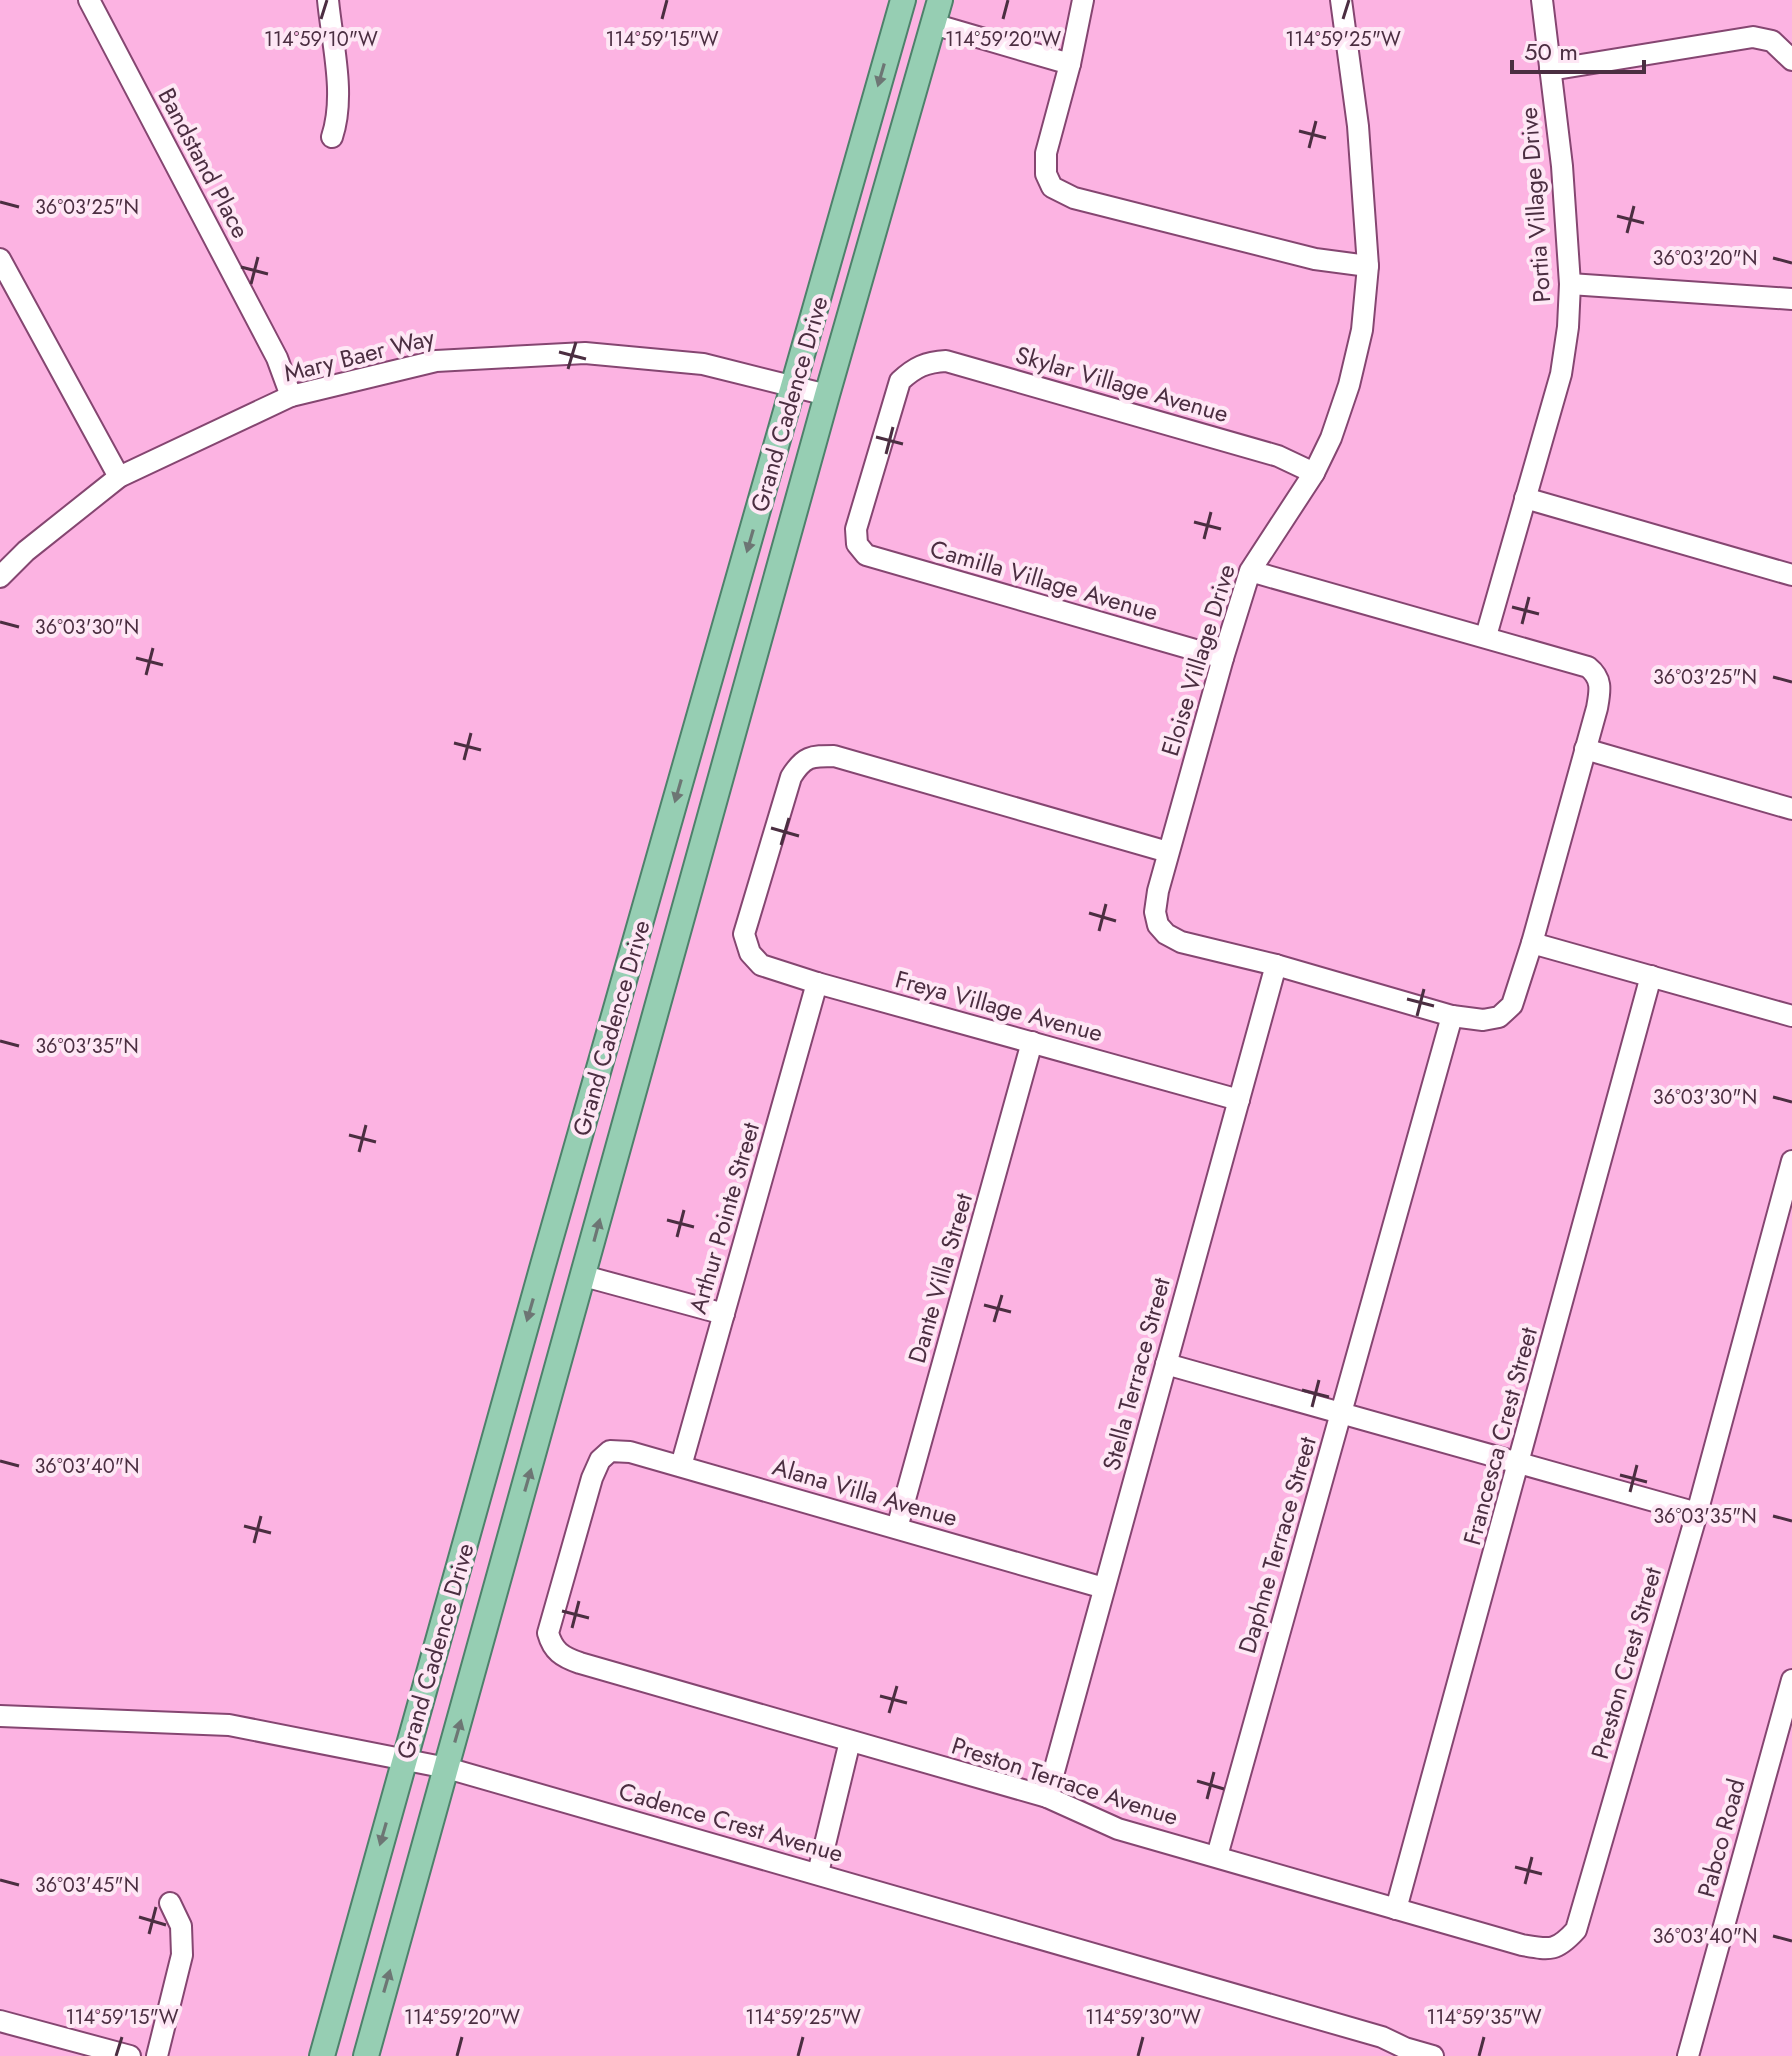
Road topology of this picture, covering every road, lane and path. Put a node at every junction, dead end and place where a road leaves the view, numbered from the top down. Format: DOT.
graph roads {
  1 [pos="89,0"];
  2 [pos="328,0"];
  3 [pos="903,0"];
  4 [pos="940,0"];
  5 [pos="1083,0"];
  6 [pos="1341,0"];
  7 [pos="1542,0"];
  8 [pos="933,24"];
  9 [pos="1792,60"];
  10 [pos="1070,64"];
  11 [pos="1550,70"];
  12 [pos="332,137"];
  13 [pos="0,259"];
  14 [pos="1368,266"];
  15 [pos="1570,284"];
  16 [pos="1792,299"];
  17 [pos="794,385"];
  18 [pos="827,395"];
  19 [pos="291,396"];
  20 [pos="1314,473"];
  21 [pos="119,477"];
  22 [pos="1525,498"];
  23 [pos="857,544"];
  24 [pos="1250,571"];
  25 [pos="1792,575"];
  26 [pos="0,577"];
  27 [pos="1486,636"];
  28 [pos="1223,658"];
  29 [pos="1585,749"];
  30 [pos="1792,809"];
  31 [pos="1168,852"];
  32 [pos="1532,943"];
  33 [pos="1276,965"];
  34 [pos="1651,976"];
  35 [pos="817,983"];
  36 [pos="1452,1016"];
  37 [pos="1792,1016"];
  38 [pos="1032,1042"];
  39 [pos="1239,1100"];
  40 [pos="1792,1161"];
  41 [pos="584,1276"];
  42 [pos="724,1314"];
  43 [pos="1166,1364"];
  44 [pos="1341,1413"];
  45 [pos="1520,1463"];
  46 [pos="681,1466"];
  47 [pos="1697,1513"];
  48 [pos="897,1528"];
  49 [pos="1104,1588"];
  50 [pos="552,1647"];
  51 [pos="1792,1680"];
  52 [pos="0,1716"];
  53 [pos="850,1741"];
  54 [pos="404,1759"];
  55 [pos="447,1768"];
  56 [pos="1047,1797"];
  57 [pos="1217,1856"];
  58 [pos="818,1873"];
  59 [pos="170,1903"];
  60 [pos="1396,1909"];
  61 [pos="1564,1943"];
  62 [pos="0,2021"];
  63 [pos="130,2056"];
  64 [pos="157,2056"];
  65 [pos="322,2056"];
  66 [pos="366,2056"];
  67 [pos="1433,2056"];
  68 [pos="1688,2056"];
  1 -- 19 [label="street, Bandstand Place"];
  2 -- 12 [label="street"];
  3 -- 17 [label="main road, Grand Cadence Drive, one-way"];
  4 -- 8 [label="main road, Grand Cadence Drive"];
  5 -- 10 [label="street"];
  6 -- 14 [label="street, Eloise Village Drive"];
  7 -- 11 [label="street, Portia Village Drive"];
  8 -- 10 [label="street"];
  8 -- 18 [label="main road, Grand Cadence Drive"];
  9 -- 11 [label="street"];
  10 -- 14 [label="street"];
  11 -- 15 [label="street, Portia Village Drive"];
  13 -- 21 [label="street"];
  14 -- 20 [label="street, Eloise Village Drive"];
  15 -- 16 [label="street"];
  15 -- 22 [label="street, Portia Village Drive"];
  17 -- 18 [label="street, Mary Baer Way"];
  17 -- 19 [label="street, Mary Baer Way"];
  17 -- 54 [label="main road, Grand Cadence Drive, one-way"];
  41 -- 18 [label="main road, Grand Cadence Drive, one-way"];
  19 -- 21 [label="street, Mary Baer Way"];
  20 -- 23 [label="street, Skylar Village Avenue"];
  20 -- 24 [label="street, Eloise Village Drive"];
  21 -- 26 [label="street, Mary Baer Way"];
  22 -- 25 [label="street"];
  22 -- 27 [label="street, Portia Village Drive"];
  23 -- 28 [label="street, Camilla Village Avenue"];
  24 -- 27 [label="street"];
  24 -- 28 [label="street, Eloise Village Drive"];
  27 -- 29 [label="street"];
  28 -- 31 [label="street, Eloise Village Drive"];
  29 -- 30 [label="street"];
  29 -- 32 [label="street"];
  31 -- 33 [label="street, Eloise Village Drive"];
  31 -- 35 [label="street, Freya Village Avenue"];
  32 -- 34 [label="street"];
  32 -- 36 [label="street"];
  33 -- 36 [label="street"];
  33 -- 39 [label="street, Stella Terrace Street"];
  34 -- 37 [label="street"];
  34 -- 45 [label="street, Francesca Crest Street"];
  35 -- 38 [label="street, Freya Village Avenue"];
  35 -- 42 [label="street, Arthur Pointe Street"];
  36 -- 44 [label="street, Daphne Terrace Street"];
  38 -- 39 [label="street, Freya Village Avenue"];
  38 -- 48 [label="street, Dante Villa Street"];
  39 -- 43 [label="street, Stella Terrace Street"];
  40 -- 47 [label="street, Preston Crest Street"];
  41 -- 42 [label="street"];
  55 -- 41 [label="main road, Grand Cadence Drive, one-way"];
  42 -- 46 [label="street, Arthur Pointe Street"];
  43 -- 44 [label="street"];
  43 -- 49 [label="street, Stella Terrace Street"];
  44 -- 45 [label="street"];
  44 -- 57 [label="street, Daphne Terrace Street"];
  45 -- 47 [label="street"];
  45 -- 60 [label="street, Francesca Crest Street"];
  46 -- 48 [label="street, Alana Villa Avenue"];
  46 -- 50 [label="street, Alana Villa Avenue"];
  47 -- 61 [label="street, Preston Crest Street"];
  48 -- 49 [label="street, Alana Villa Avenue"];
  49 -- 56 [label="street, Stella Terrace Street"];
  50 -- 53 [label="street, Preston Terrace Avenue"];
  51 -- 68 [label="street, Pabco Road"];
  52 -- 54 [label="street, Cadence Crest Avenue"];
  53 -- 56 [label="street, Preston Terrace Avenue"];
  53 -- 58 [label="street"];
  54 -- 55 [label="street, Cadence Crest Avenue"];
  54 -- 65 [label="main road, Grand Cadence Drive, one-way"];
  55 -- 58 [label="street, Cadence Crest Avenue"];
  66 -- 55 [label="main road, Grand Cadence Drive, one-way"];
  56 -- 57 [label="street, Preston Terrace Avenue"];
  57 -- 60 [label="street, Preston Terrace Avenue"];
  58 -- 67 [label="street, Cadence Crest Avenue"];
  59 -- 64 [label="street"];
  60 -- 61 [label="street, Preston Terrace Avenue"];
  62 -- 63 [label="street"];
}
